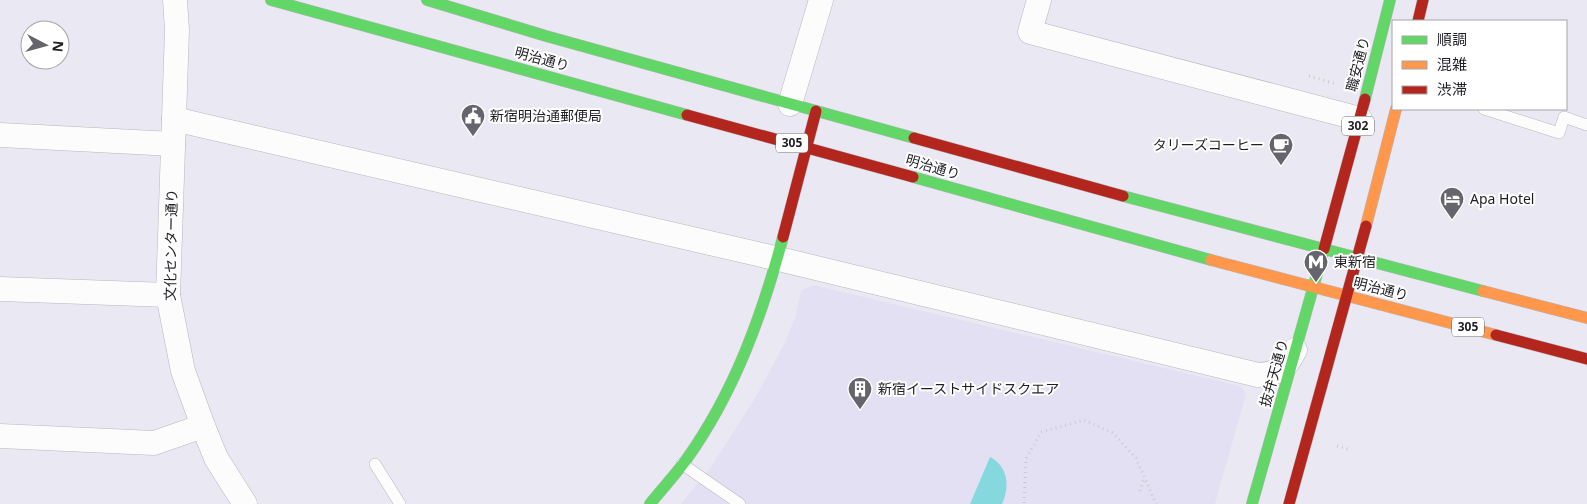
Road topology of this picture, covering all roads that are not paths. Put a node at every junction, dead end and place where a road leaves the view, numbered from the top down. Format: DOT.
graph roads {
  1 [pos="175,0"];
  2 [pos="271,0"];
  3 [pos="428,0"];
  4 [pos="821,0"];
  5 [pos="1039,0"];
  6 [pos="1390,0"];
  7 [pos="1424,0"];
  8 [pos="1418,20"];
  9 [pos="790,104"];
  10 [pos="1396,110"];
  11 [pos="1487,110"];
  12 [pos="816,111"];
  13 [pos="174,118"];
  14 [pos="1360,119"];
  15 [pos="1587,125"];
  16 [pos="0,135"];
  17 [pos="173,144"];
  18 [pos="807,146"];
  19 [pos="1322,250"];
  20 [pos="779,259"];
  21 [pos="1358,259"];
  22 [pos="1312,288"];
  23 [pos="0,289"];
  24 [pos="168,295"];
  25 [pos="1348,296"];
  26 [pos="1587,318"];
  27 [pos="1297,348"];
  28 [pos="1587,359"];
  29 [pos="202,426"];
  30 [pos="0,436"];
  31 [pos="375,464"];
  32 [pos="682,464"];
  33 [pos="245,504"];
  34 [pos="400,504"];
  35 [pos="650,504"];
  36 [pos="740,504"];
  37 [pos="1252,504"];
  38 [pos="1289,504"];
  1 -- 13 [label="street, 文化センター通り"];
  2 -- 18 [label="main road, 明治通り / 305"];
  3 -- 9 [label="main road, 明治通り"];
  4 -- 9 [label="street"];
  5 -- 14 [label="street"];
  6 -- 14 [label="main road, 職安通り / 302"];
  7 -- 8 [label="main road"];
  9 -- 12 [label="main road, 明治通り"];
  10 -- 21 [label="main road, 302"];
  11 -- 15 [label="lane"];
  12 -- 18 [label="main road"];
  12 -- 19 [label="main road, 明治通り"];
  13 -- 17 [label="street, 文化センター通り"];
  13 -- 20 [label="street"];
  14 -- 19 [label="main road, 職安通り / 302"];
  16 -- 17 [label="street"];
  17 -- 24 [label="street, 文化センター通り"];
  18 -- 20 [label="main road"];
  18 -- 22 [label="main road, 明治通り / 305"];
  19 -- 21 [label="main road, 明治通り"];
  19 -- 22 [label="main road, 抜弁天通り / 302"];
  20 -- 27 [label="street"];
  20 -- 32 [label="main road"];
  21 -- 25 [label="main road, 302"];
  21 -- 26 [label="main road, 明治通り"];
  22 -- 25 [label="main road, 明治通り / 305"];
  22 -- 27 [label="main road, 抜弁天通り / 302"];
  23 -- 24 [label="street"];
  24 -- 29 [label="street, 文化センター通り"];
  25 -- 28 [label="main road, 明治通り / 305"];
  25 -- 38 [label="main road, 302"];
  27 -- 37 [label="main road, 抜弁天通り / 302"];
  29 -- 30 [label="street"];
  29 -- 33 [label="street, 文化センター通り"];
  31 -- 34 [label="lane"];
  32 -- 35 [label="main road"];
  32 -- 36 [label="lane"];
}
